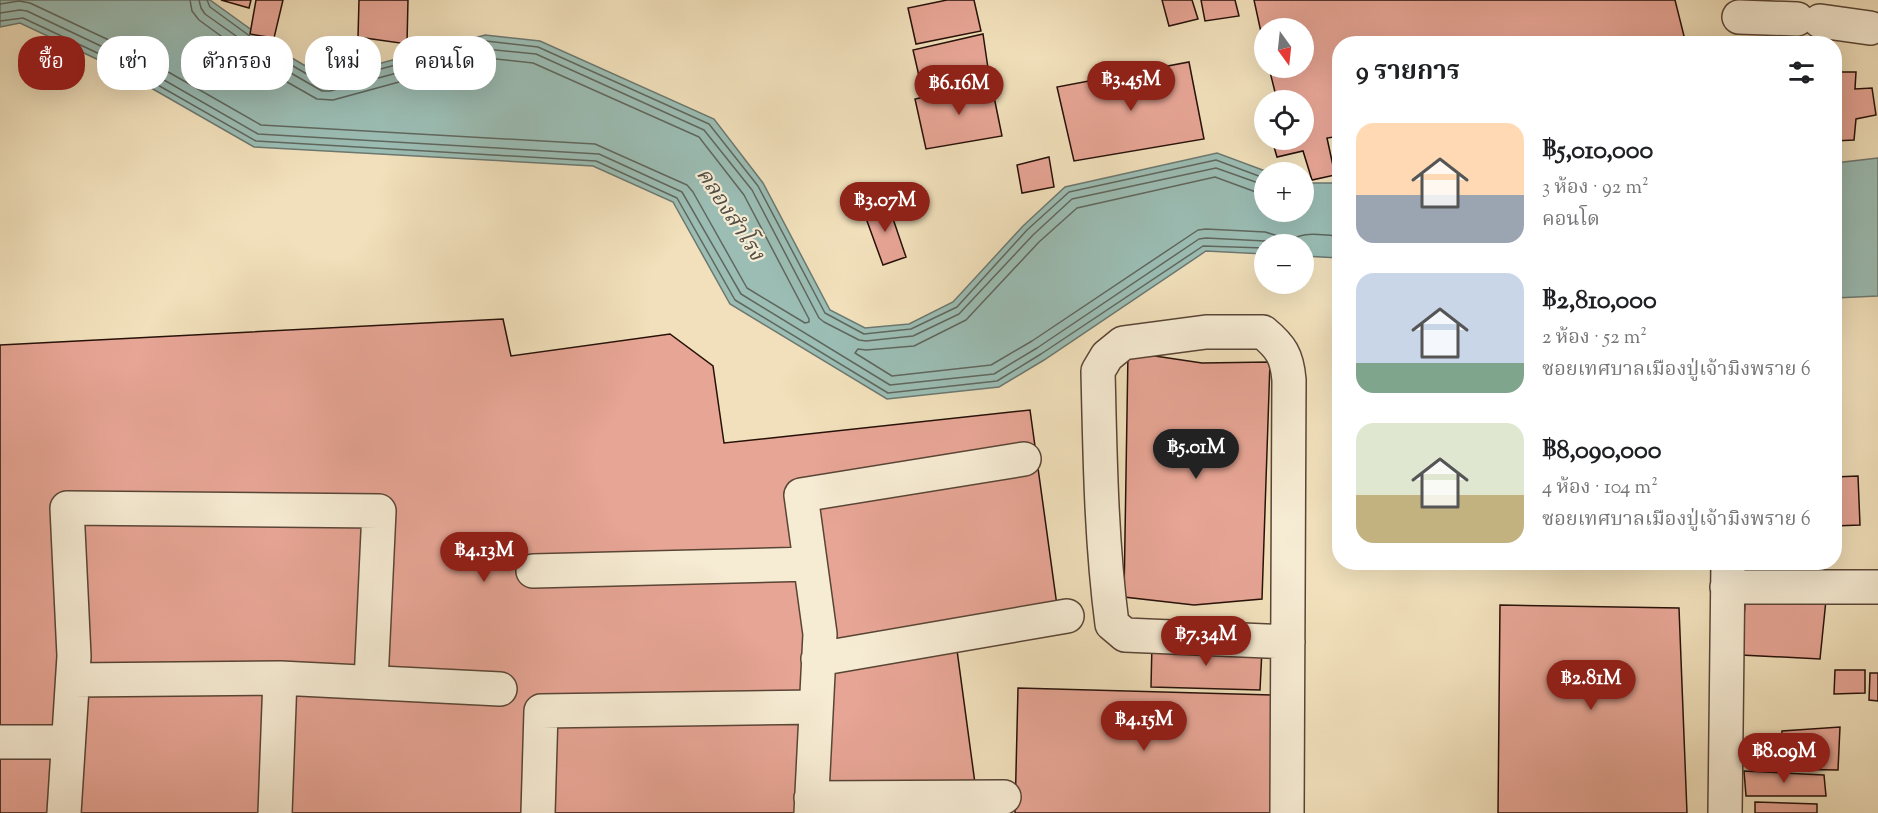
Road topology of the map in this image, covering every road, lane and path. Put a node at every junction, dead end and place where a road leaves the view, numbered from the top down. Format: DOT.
graph roads {
  1 [pos="1739,20"];
  2 [pos="1870,28"];
  3 [pos="1024,459"];
  4 [pos="810,564"];
  5 [pos="533,571"];
  6 [pos="1728,575"];
  7 [pos="1878,586"];
  8 [pos="1067,616"];
  9 [pos="1288,642"];
  10 [pos="819,659"];
  11 [pos="280,678"];
  12 [pos="73,680"];
  13 [pos="371,682"];
  14 [pos="500,689"];
  15 [pos="816,707"];
  16 [pos="0,742"];
  17 [pos="68,742"];
  18 [pos="1004,797"];
  19 [pos="811,806"];
  20 [pos="64,813"];
  21 [pos="275,813"];
  22 [pos="538,813"];
  23 [pos="1287,813"];
  24 [pos="1725,813"];
  1 -- 2 [label="street"];
  3 -- 4 [label="street"];
  4 -- 5 [label="street"];
  4 -- 10 [label="street"];
  6 -- 7 [label="street"];
  6 -- 24 [label="street"];
  8 -- 10 [label="street"];
  9 -- 9 [label="street"];
  9 -- 23 [label="street"];
  10 -- 15 [label="street"];
  11 -- 12 [label="street"];
  11 -- 13 [label="street"];
  11 -- 21 [label="street"];
  12 -- 13 [label="street"];
  12 -- 17 [label="street"];
  13 -- 14 [label="street"];
  15 -- 19 [label="street"];
  15 -- 22 [label="street"];
  16 -- 17 [label="street"];
  17 -- 20 [label="street"];
  18 -- 19 [label="street"];
}
